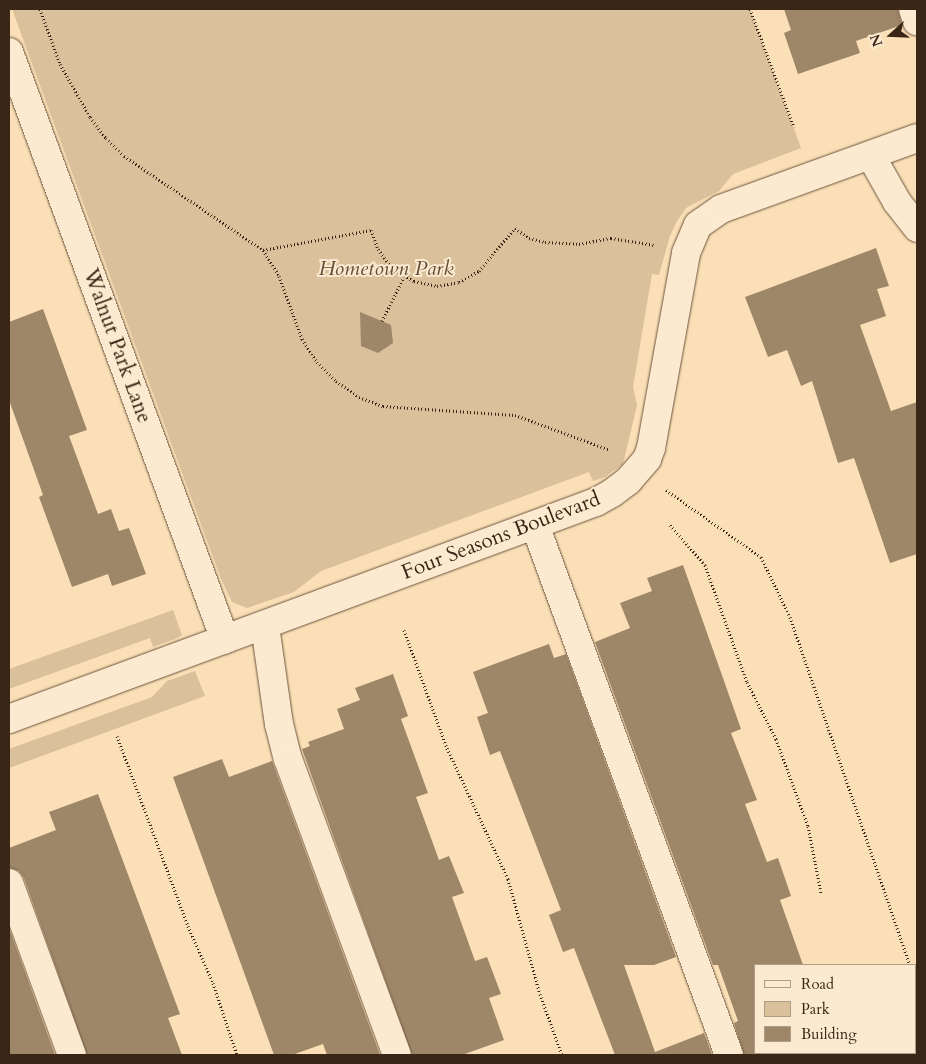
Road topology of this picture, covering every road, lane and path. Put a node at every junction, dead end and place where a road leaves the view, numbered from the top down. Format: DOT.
graph roads {
  1 [pos="40,9"];
  2 [pos="750,9"];
  3 [pos="913,9"];
  4 [pos="917,21"];
  5 [pos="9,52"];
  6 [pos="794,127"];
  7 [pos="917,138"];
  8 [pos="871,156"];
  9 [pos="917,228"];
  10 [pos="263,250"];
  11 [pos="686,254"];
  12 [pos="404,277"];
  13 [pos="382,321"];
  14 [pos="647,459"];
  15 [pos="535,525"];
  16 [pos="670,525"];
  17 [pos="265,626"];
  18 [pos="404,630"];
  19 [pos="226,640"];
  20 [pos="9,719"];
  21 [pos="117,736"];
  22 [pos="9,883"];
  23 [pos="821,893"];
  24 [pos="910,964"];
  25 [pos="72,1055"];
  26 [pos="237,1055"];
  27 [pos="396,1055"];
  28 [pos="562,1055"];
  29 [pos="729,1055"];
  1 -- 10 [label="path"];
  2 -- 6 [label="path"];
  3 -- 4 [label="street"];
  5 -- 19 [label="street, Walnut Park Lane"];
  7 -- 8 [label="street, Four Seasons Boulevard"];
  8 -- 9 [label="street"];
  8 -- 11 [label="street, Four Seasons Boulevard"];
  10 -- 12 [label="path"];
  10 -- 14 [label="path"];
  11 -- 12 [label="path"];
  11 -- 14 [label="street, Four Seasons Boulevard"];
  12 -- 13 [label="path"];
  14 -- 15 [label="street, Four Seasons Boulevard"];
  14 -- 24 [label="path"];
  15 -- 17 [label="street, Four Seasons Boulevard"];
  15 -- 29 [label="street"];
  16 -- 23 [label="path"];
  17 -- 19 [label="street, Four Seasons Boulevard"];
  17 -- 27 [label="street"];
  18 -- 28 [label="path"];
  19 -- 20 [label="street, Four Seasons Boulevard"];
  21 -- 26 [label="path"];
  22 -- 25 [label="street"];
}
